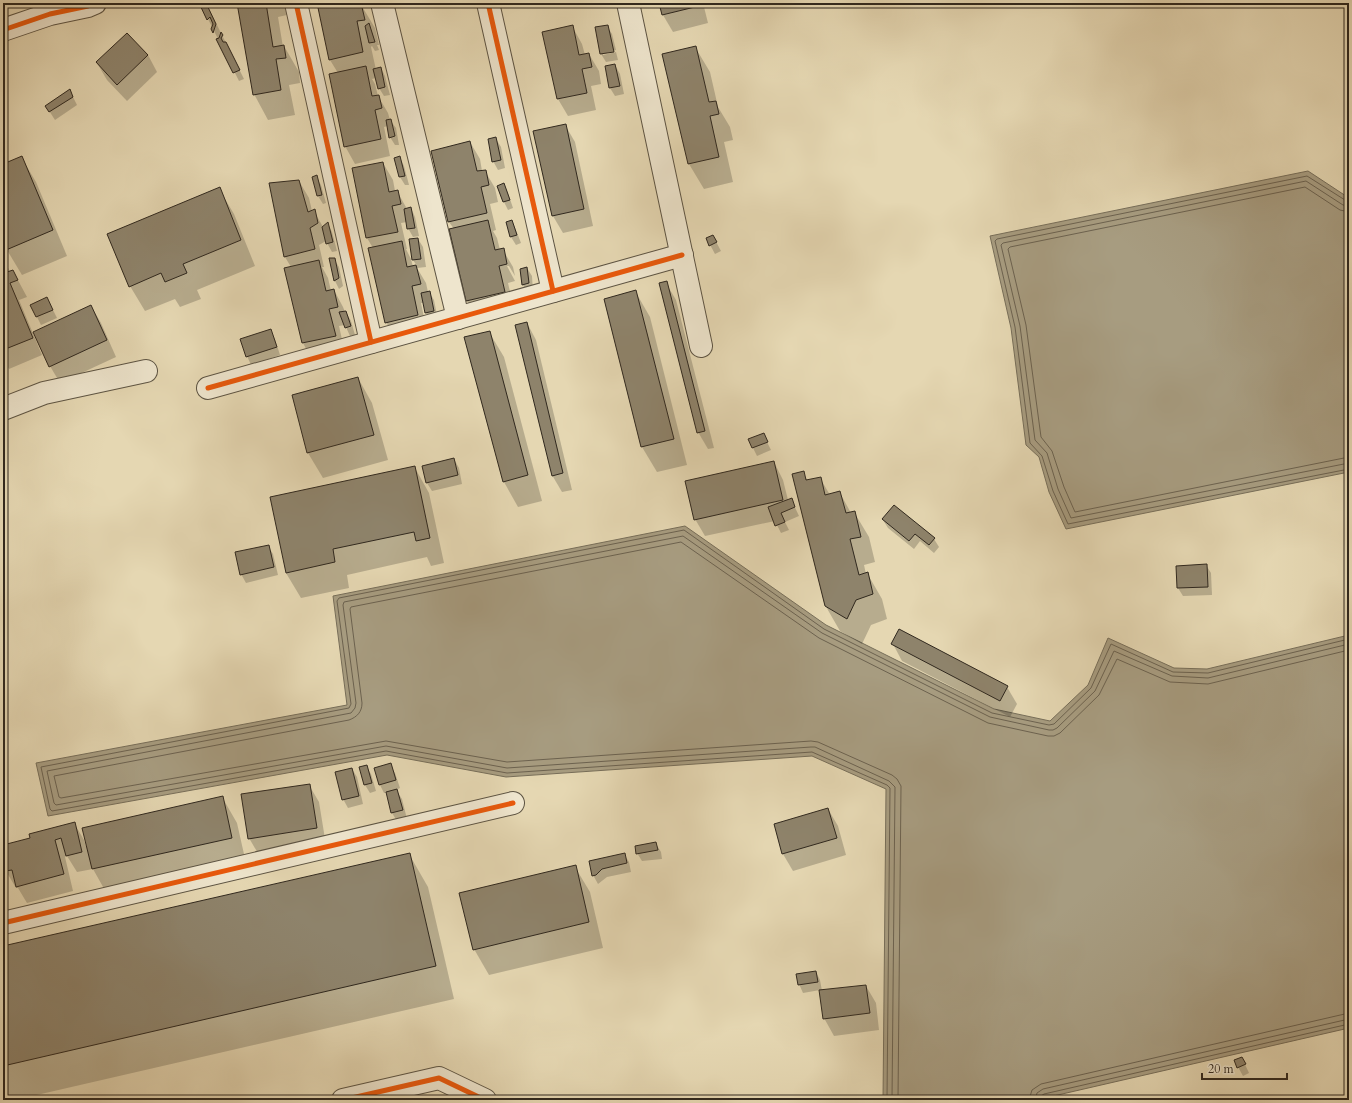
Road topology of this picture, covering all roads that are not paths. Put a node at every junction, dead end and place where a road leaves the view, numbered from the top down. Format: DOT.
graph roads {
  1 [pos="95,3"];
  2 [pos="296,3"];
  3 [pos="382,3"];
  4 [pos="488,3"];
  5 [pos="628,3"];
  6 [pos="3,30"];
  7 [pos="682,255"];
  8 [pos="553,291"];
  9 [pos="458,318"];
  10 [pos="371,342"];
  11 [pos="701,346"];
  12 [pos="146,371"];
  13 [pos="208,388"];
  14 [pos="3,408"];
  15 [pos="513,804"];
  16 [pos="3,923"];
  17 [pos="343,1100"];
  18 [pos="485,1100"];
  1 -- 6 [label="street"];
  2 -- 10 [label="street"];
  3 -- 9 [label="street"];
  4 -- 8 [label="street"];
  5 -- 7 [label="street"];
  7 -- 8 [label="street"];
  7 -- 11 [label="street"];
  8 -- 9 [label="street"];
  9 -- 10 [label="street"];
  10 -- 13 [label="street"];
  12 -- 14 [label="street"];
  15 -- 16 [label="street"];
  17 -- 18 [label="street"];
}
